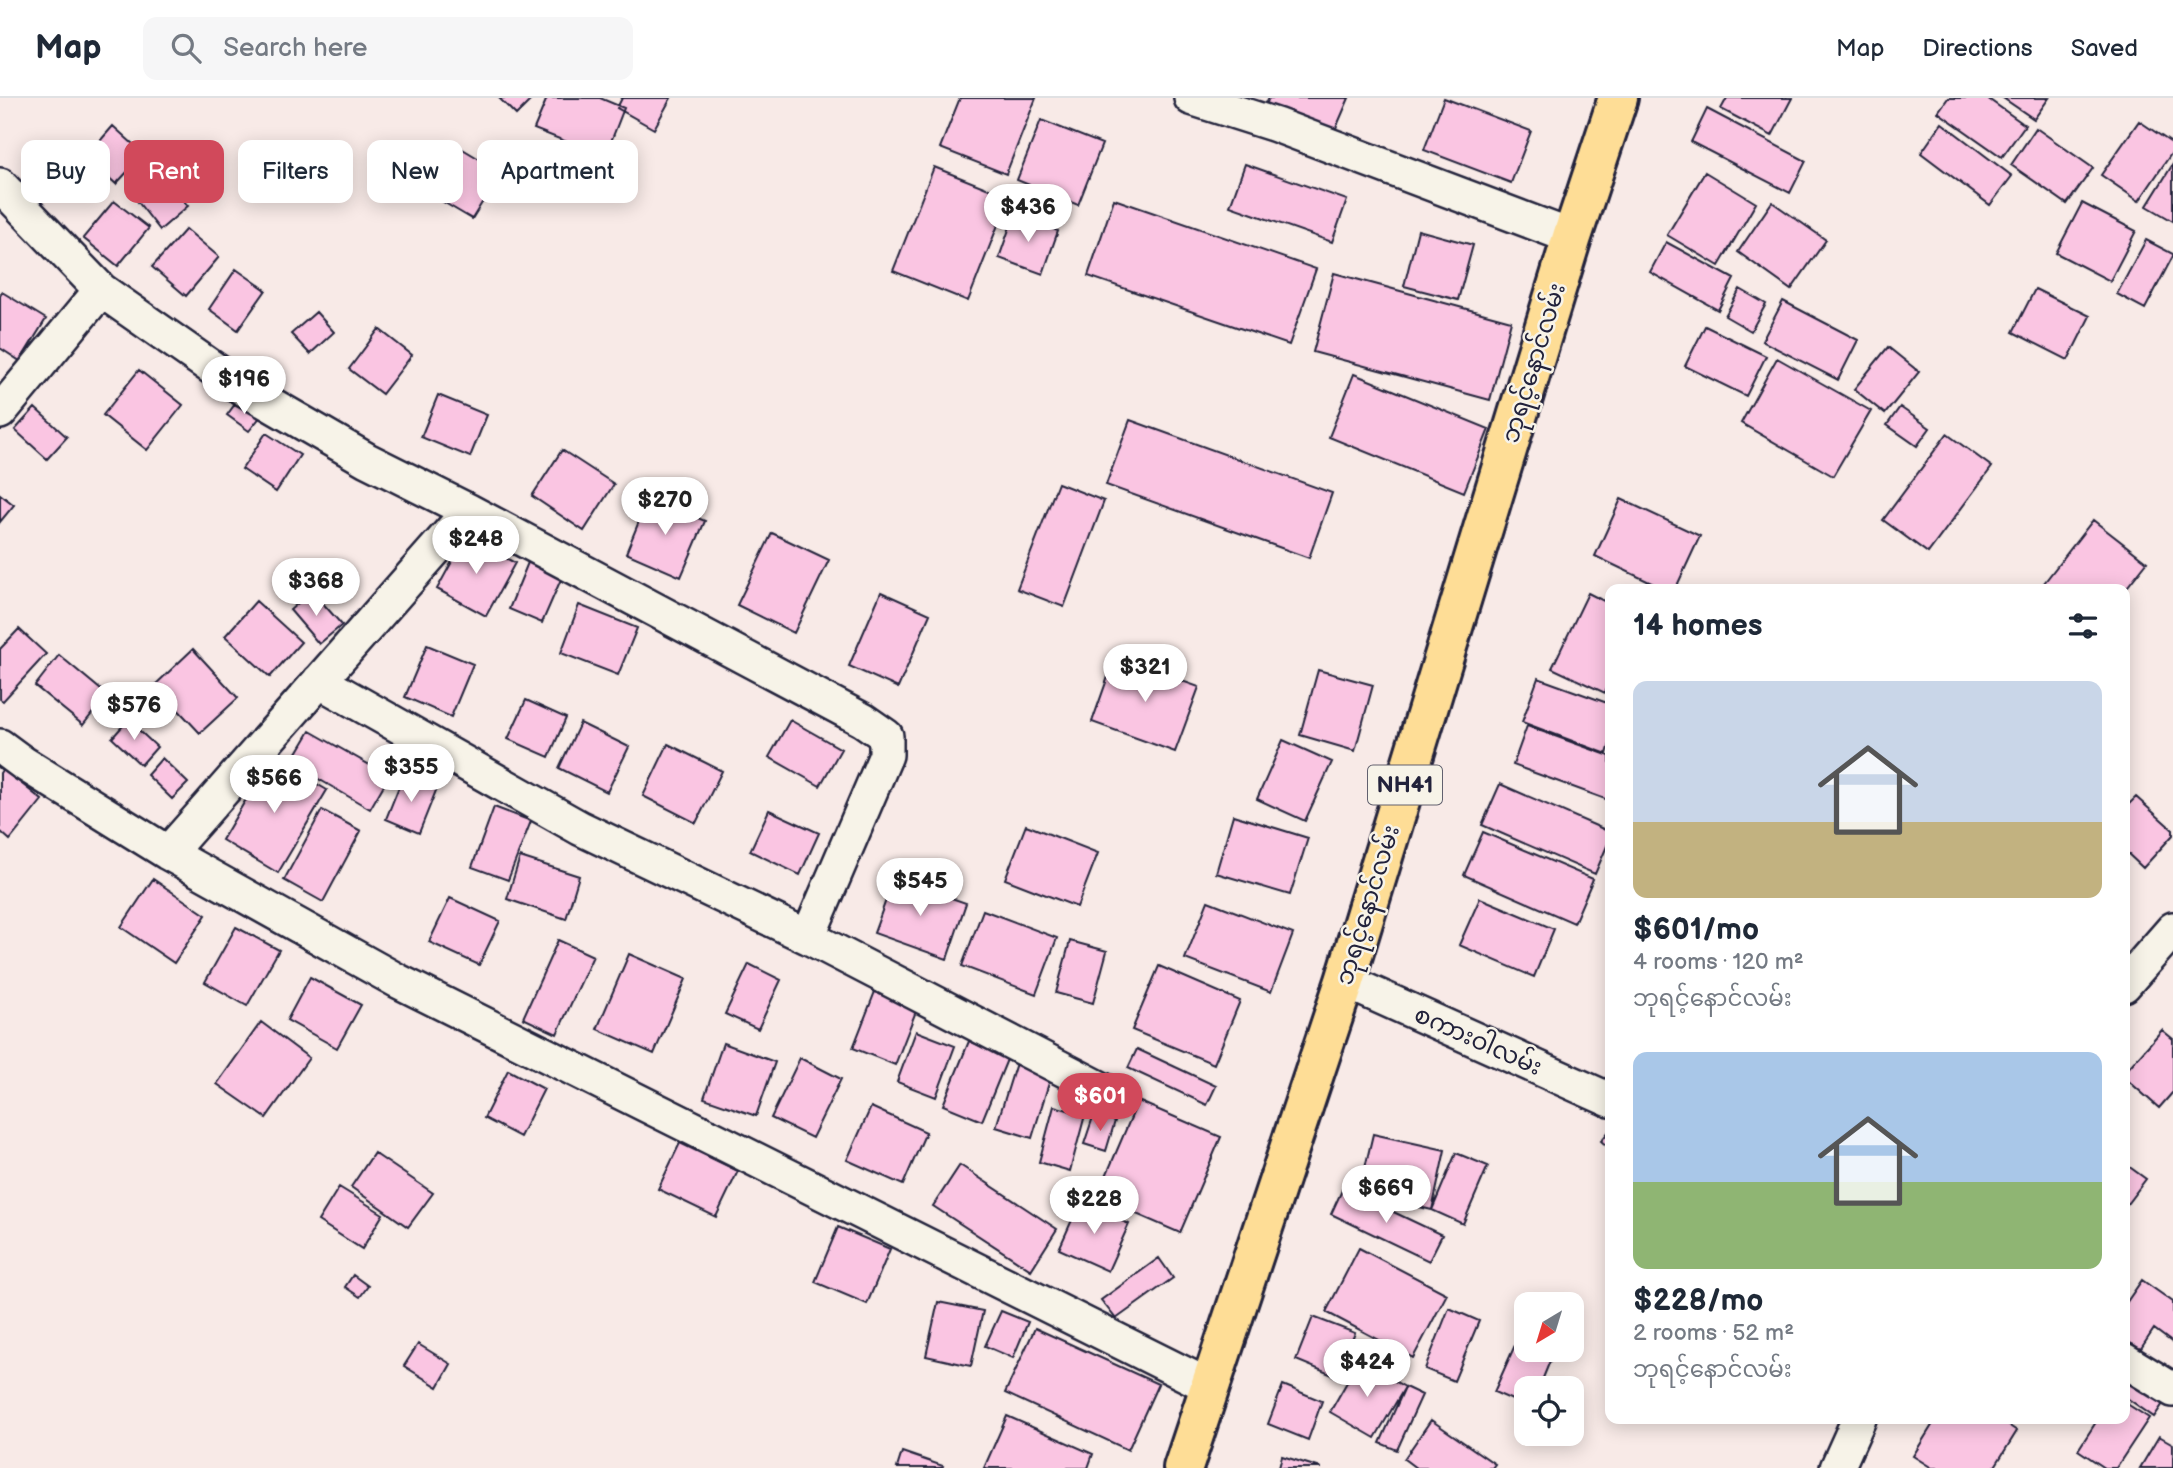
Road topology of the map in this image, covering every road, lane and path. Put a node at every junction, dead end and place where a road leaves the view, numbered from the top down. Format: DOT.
graph roads {
  1 [pos="1191,98"];
  2 [pos="1618,98"];
  3 [pos="0,185"];
  4 [pos="1572,237"];
  5 [pos="101,290"];
  6 [pos="0,412"];
  7 [pos="469,511"];
  8 [pos="319,681"];
  9 [pos="0,746"];
  10 [pos="168,853"];
  11 [pos="2173,929"];
  12 [pos="808,937"];
  13 [pos="2130,978"];
  14 [pos="1345,981"];
  15 [pos="1115,1096"];
  16 [pos="1605,1098"];
  17 [pos="2130,1364"];
  18 [pos="1211,1387"];
  19 [pos="2173,1390"];
  20 [pos="1857,1424"];
  21 [pos="1184,1468"];
  22 [pos="1837,1468"];
  1 -- 4 [label="street"];
  2 -- 4 [label="highway, ဘုရင့်နောင်လမ်း / NH41"];
  3 -- 5 [label="street"];
  4 -- 14 [label="highway, ဘုရင့်နောင်လမ်း / NH41"];
  5 -- 6 [label="street"];
  5 -- 7 [label="street"];
  7 -- 8 [label="street"];
  7 -- 12 [label="street"];
  8 -- 10 [label="street"];
  8 -- 12 [label="street"];
  9 -- 10 [label="street"];
  10 -- 18 [label="street"];
  11 -- 13 [label="street"];
  12 -- 15 [label="street"];
  14 -- 16 [label="street, စကားဝါလမ်း"];
  14 -- 18 [label="highway, ဘုရင့်နောင်လမ်း / NH41"];
  17 -- 19 [label="street"];
  18 -- 21 [label="highway, ဘုရင့်နောင်လမ်း / NH41"];
  20 -- 22 [label="street"];
}
